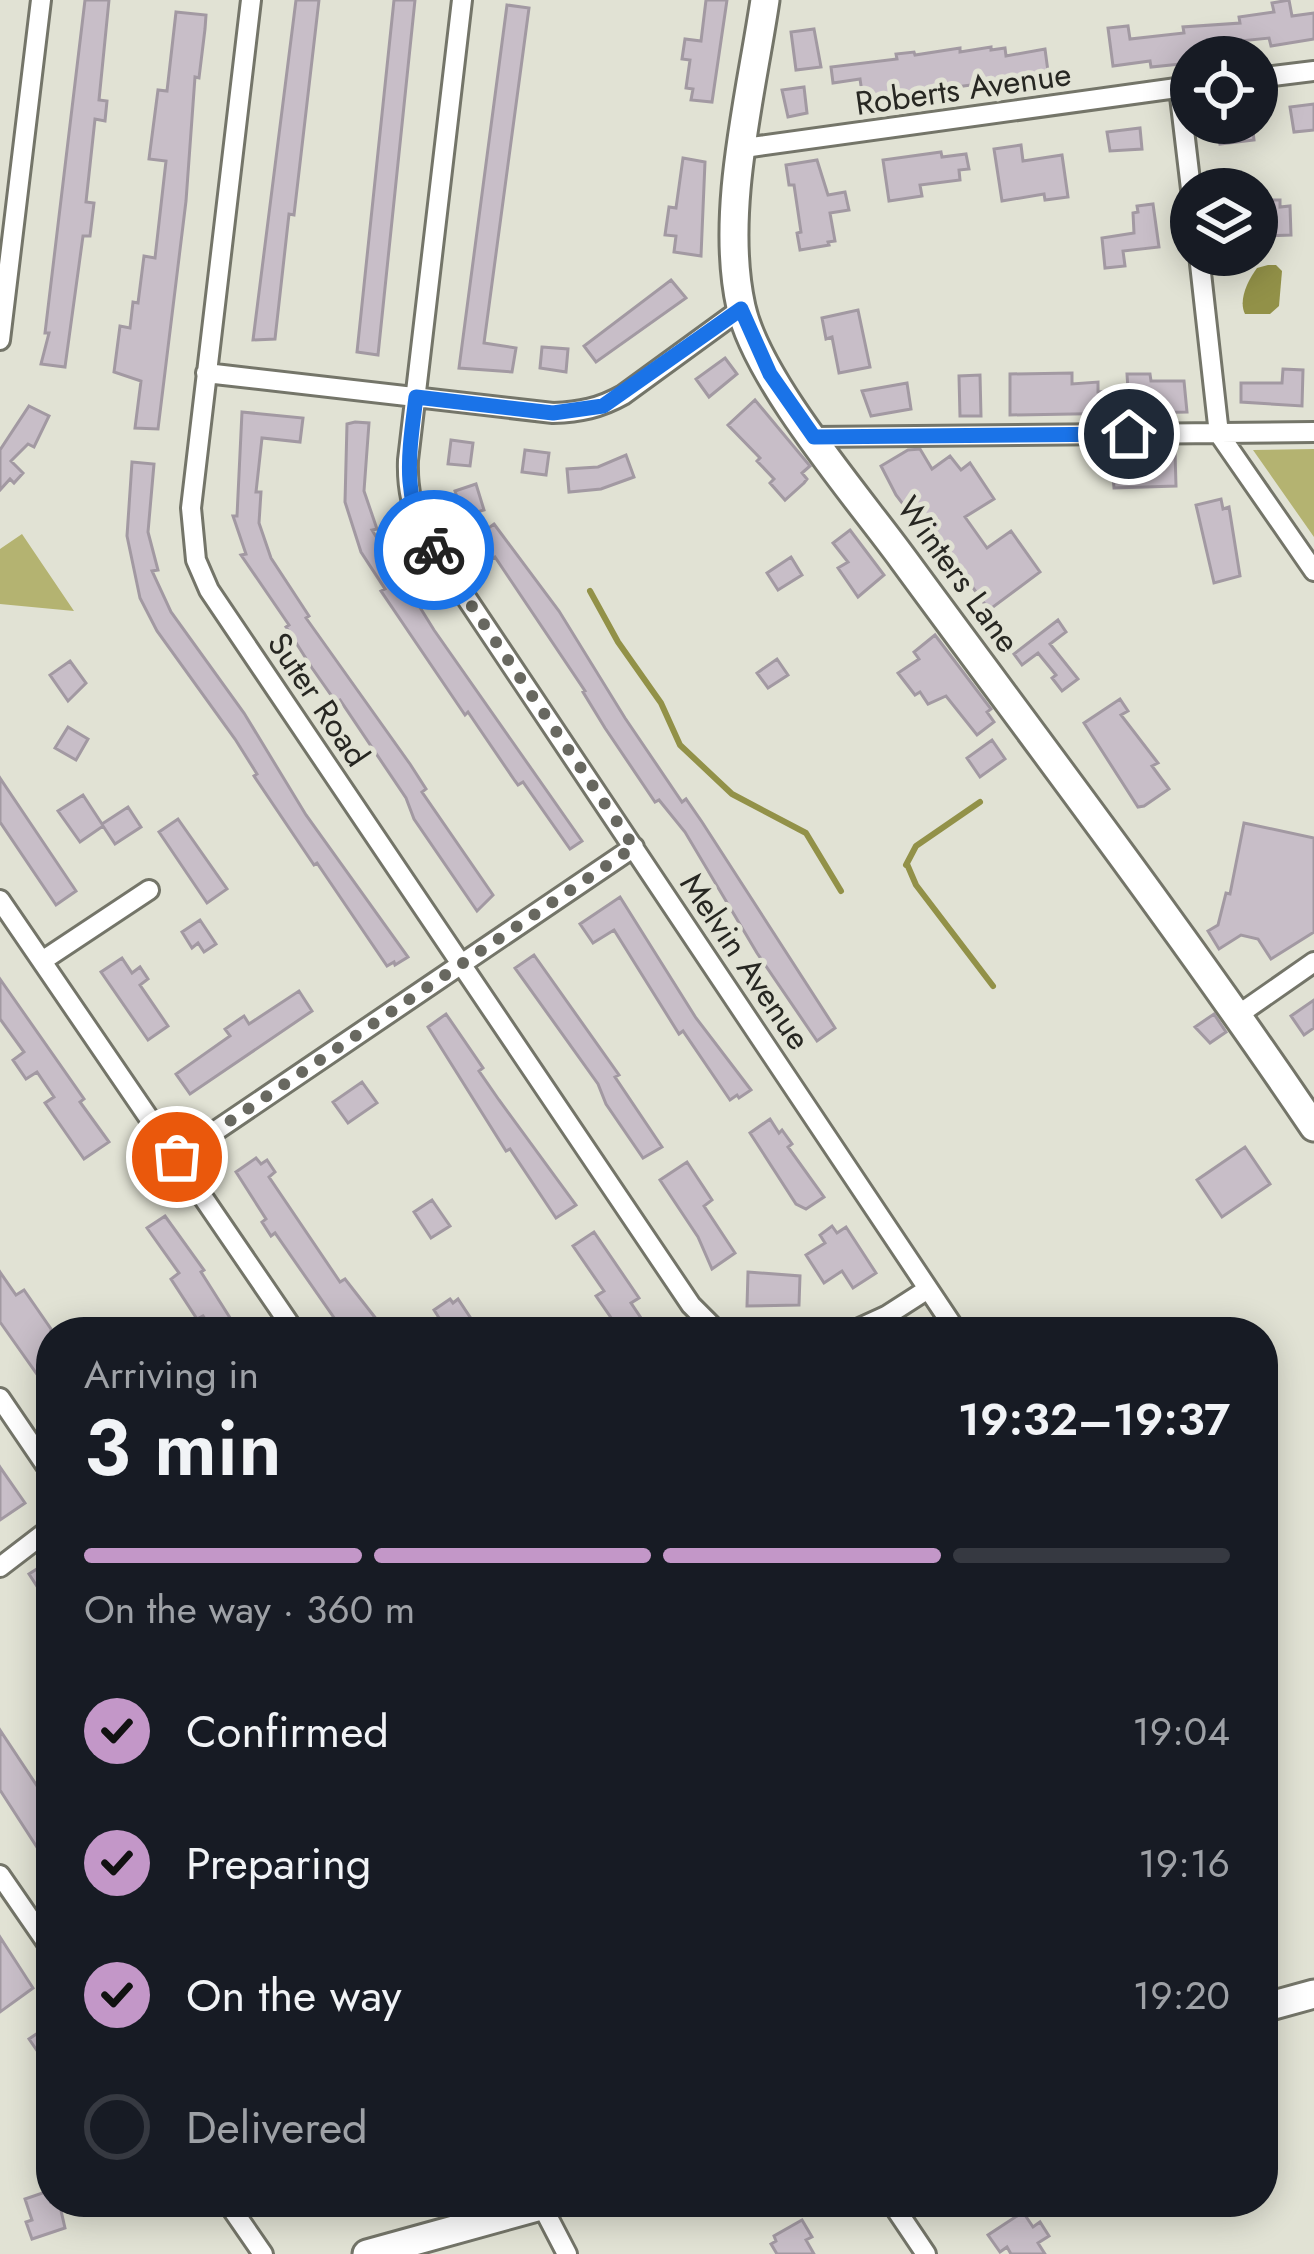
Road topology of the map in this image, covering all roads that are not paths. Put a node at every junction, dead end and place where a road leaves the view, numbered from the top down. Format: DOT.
graph roads {
  1 [pos="41,0"];
  2 [pos="251,0"];
  3 [pos="462,0"];
  4 [pos="765,0"];
  5 [pos="1314,71"];
  6 [pos="1278,75"];
  7 [pos="1170,89"];
  8 [pos="743,148"];
  9 [pos="1201,276"];
  10 [pos="741,309"];
  11 [pos="0,340"];
  12 [pos="206,373"];
  13 [pos="416,397"];
  14 [pos="1314,432"];
  15 [pos="1219,434"];
  16 [pos="814,437"];
  17 [pos="1314,571"];
  18 [pos="634,847"];
  19 [pos="148,890"];
  20 [pos="0,900"];
  21 [pos="42,961"];
  22 [pos="1314,962"];
  23 [pos="462,964"];
  24 [pos="1238,1015"];
  25 [pos="1314,1127"];
  26 [pos="177,1157"];
  27 [pos="928,1289"];
  28 [pos="285,1317"];
  29 [pos="704,1317"];
  30 [pos="884,1317"];
  31 [pos="947,1317"];
  32 [pos="0,1398"];
  33 [pos="36,1451"];
  34 [pos="36,1539"];
  35 [pos="0,1567"];
  36 [pos="0,1875"];
  37 [pos="36,1927"];
  38 [pos="1314,1994"];
  39 [pos="1278,2004"];
  40 [pos="237,2217"];
  41 [pos="496,2217"];
  42 [pos="551,2217"];
  43 [pos="901,2217"];
  44 [pos="263,2254"];
  45 [pos="367,2254"];
  46 [pos="567,2254"];
  47 [pos="926,2254"];
  1 -- 11 [label="street"];
  2 -- 12 [label="street, Suter Road"];
  3 -- 13 [label="street, Melvin Avenue"];
  4 -- 8 [label="street, Winters Lane"];
  5 -- 6 [label="street"];
  7 -- 8 [label="street, Roberts Avenue"];
  8 -- 10 [label="street, Winters Lane"];
  9 -- 15 [label="street"];
  10 -- 13 [label="street"];
  10 -- 16 [label="street, Winters Lane"];
  12 -- 13 [label="street"];
  12 -- 23 [label="street, Suter Road"];
  13 -- 18 [label="street, Melvin Avenue"];
  14 -- 15 [label="street"];
  15 -- 16 [label="street"];
  15 -- 17 [label="street"];
  16 -- 24 [label="street, Winters Lane"];
  18 -- 23 [label="street"];
  18 -- 27 [label="street, Melvin Avenue"];
  19 -- 21 [label="street"];
  20 -- 21 [label="street"];
  21 -- 26 [label="street"];
  22 -- 24 [label="street"];
  23 -- 26 [label="street"];
  23 -- 29 [label="street, Suter Road"];
  24 -- 25 [label="street, Winters Lane"];
  26 -- 28 [label="street"];
  27 -- 30 [label="street"];
  27 -- 31 [label="street, Melvin Avenue"];
  32 -- 33 [label="street"];
  34 -- 35 [label="street"];
  36 -- 37 [label="street"];
  38 -- 39 [label="street"];
  40 -- 44 [label="street"];
  41 -- 45 [label="street"];
  42 -- 46 [label="street"];
  43 -- 47 [label="street"];
}
